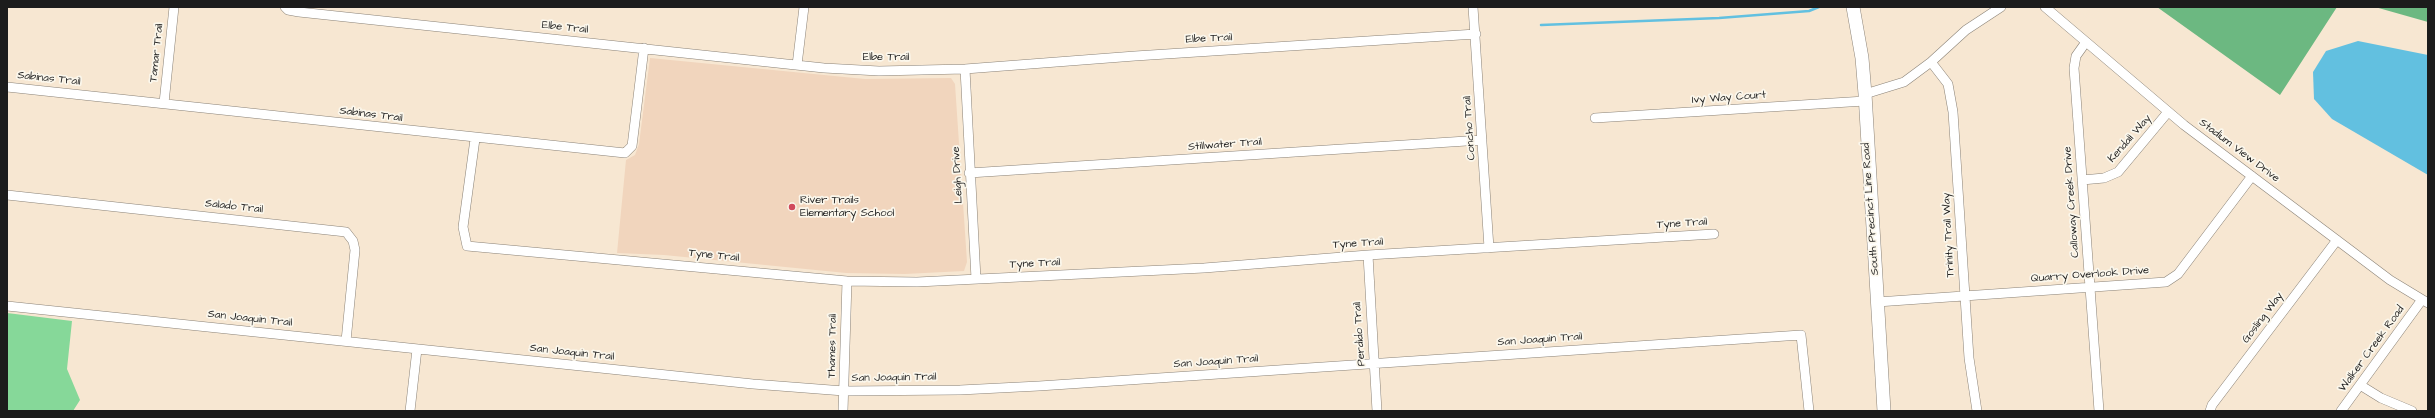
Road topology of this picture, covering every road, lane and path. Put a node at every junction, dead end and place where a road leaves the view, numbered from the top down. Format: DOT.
graph roads {
  1 [pos="174,7"];
  2 [pos="285,7"];
  3 [pos="804,7"];
  4 [pos="1473,7"];
  5 [pos="1853,7"];
  6 [pos="2001,7"];
  7 [pos="2045,7"];
  8 [pos="1476,34"];
  9 [pos="2086,42"];
  10 [pos="644,48"];
  11 [pos="1931,62"];
  12 [pos="797,65"];
  13 [pos="965,69"];
  14 [pos="7,88"];
  15 [pos="1865,98"];
  16 [pos="164,103"];
  17 [pos="2168,112"];
  18 [pos="1595,118"];
  19 [pos="475,139"];
  20 [pos="1482,140"];
  21 [pos="969,173"];
  22 [pos="2252,176"];
  23 [pos="2082,180"];
  24 [pos="7,195"];
  25 [pos="1714,234"];
  26 [pos="2337,240"];
  27 [pos="1489,248"];
  28 [pos="1368,255"];
  29 [pos="976,279"];
  30 [pos="847,282"];
  31 [pos="2090,287"];
  32 [pos="1964,296"];
  33 [pos="1878,302"];
  34 [pos="2425,302"];
  35 [pos="7,306"];
  36 [pos="346,341"];
  37 [pos="417,349"];
  38 [pos="1374,364"];
  39 [pos="2360,385"];
  40 [pos="844,391"];
  41 [pos="410,411"];
  42 [pos="843,411"];
  43 [pos="1377,411"];
  44 [pos="1809,411"];
  45 [pos="1884,411"];
  46 [pos="1978,411"];
  47 [pos="2099,411"];
  48 [pos="2210,411"];
  49 [pos="2341,411"];
  50 [pos="2412,411"];
  1 -- 16 [label="street, Tamar Trail"];
  2 -- 10 [label="street, Elbe Trail"];
  3 -- 12 [label="street"];
  4 -- 8 [label="street, Concho Trail"];
  5 -- 15 [label="main road, South Precinct Line Road"];
  6 -- 11 [label="street"];
  7 -- 9 [label="street, Stadium View Drive"];
  8 -- 13 [label="street, Elbe Trail"];
  8 -- 20 [label="street, Concho Trail"];
  9 -- 17 [label="street, Stadium View Drive"];
  9 -- 23 [label="street, Calloway Creek Drive"];
  10 -- 12 [label="street, Elbe Trail"];
  10 -- 19 [label="street, Sabinas Trail"];
  11 -- 15 [label="street"];
  11 -- 32 [label="street, Trinity Trail Way"];
  12 -- 13 [label="street, Elbe Trail"];
  13 -- 21 [label="street, Leigh Drive"];
  14 -- 16 [label="street, Sabinas Trail"];
  15 -- 18 [label="street, Ivy Way Court"];
  15 -- 33 [label="main road, South Precinct Line Road"];
  16 -- 19 [label="street, Sabinas Trail"];
  17 -- 22 [label="street, Stadium View Drive"];
  17 -- 23 [label="street, Kendall Way"];
  19 -- 30 [label="street, Tyne Trail"];
  20 -- 21 [label="street, Stillwater Trail"];
  20 -- 27 [label="street, Concho Trail"];
  21 -- 29 [label="street, Leigh Drive"];
  22 -- 26 [label="street, Stadium View Drive"];
  22 -- 31 [label="street, Quarry Overlook Drive"];
  23 -- 31 [label="street, Calloway Creek Drive"];
  24 -- 36 [label="street, Salado Trail"];
  25 -- 27 [label="street, Tyne Trail"];
  26 -- 34 [label="street, Stadium View Drive"];
  26 -- 48 [label="street, Gosling Way"];
  27 -- 28 [label="street, Tyne Trail"];
  28 -- 29 [label="street, Tyne Trail"];
  28 -- 38 [label="street, Perdido Trail"];
  29 -- 30 [label="street, Tyne Trail"];
  30 -- 40 [label="street, Thames Trail"];
  31 -- 32 [label="street, Quarry Overlook Drive"];
  31 -- 47 [label="street, Calloway Creek Drive"];
  32 -- 33 [label="street, Quarry Overlook Drive"];
  32 -- 46 [label="street, Trinity Trail Way"];
  33 -- 45 [label="main road, South Precinct Line Road"];
  34 -- 39 [label="street, Walker Creek Road"];
  35 -- 36 [label="street, San Joaquin Trail"];
  36 -- 37 [label="street, San Joaquin Trail"];
  37 -- 40 [label="street, San Joaquin Trail"];
  37 -- 41 [label="street"];
  38 -- 40 [label="street, San Joaquin Trail"];
  38 -- 43 [label="street, Perdido Trail"];
  38 -- 44 [label="street, San Joaquin Trail"];
  39 -- 49 [label="street, Walker Creek Road"];
  39 -- 50 [label="street"];
  40 -- 42 [label="street, Thames Trail"];
}
